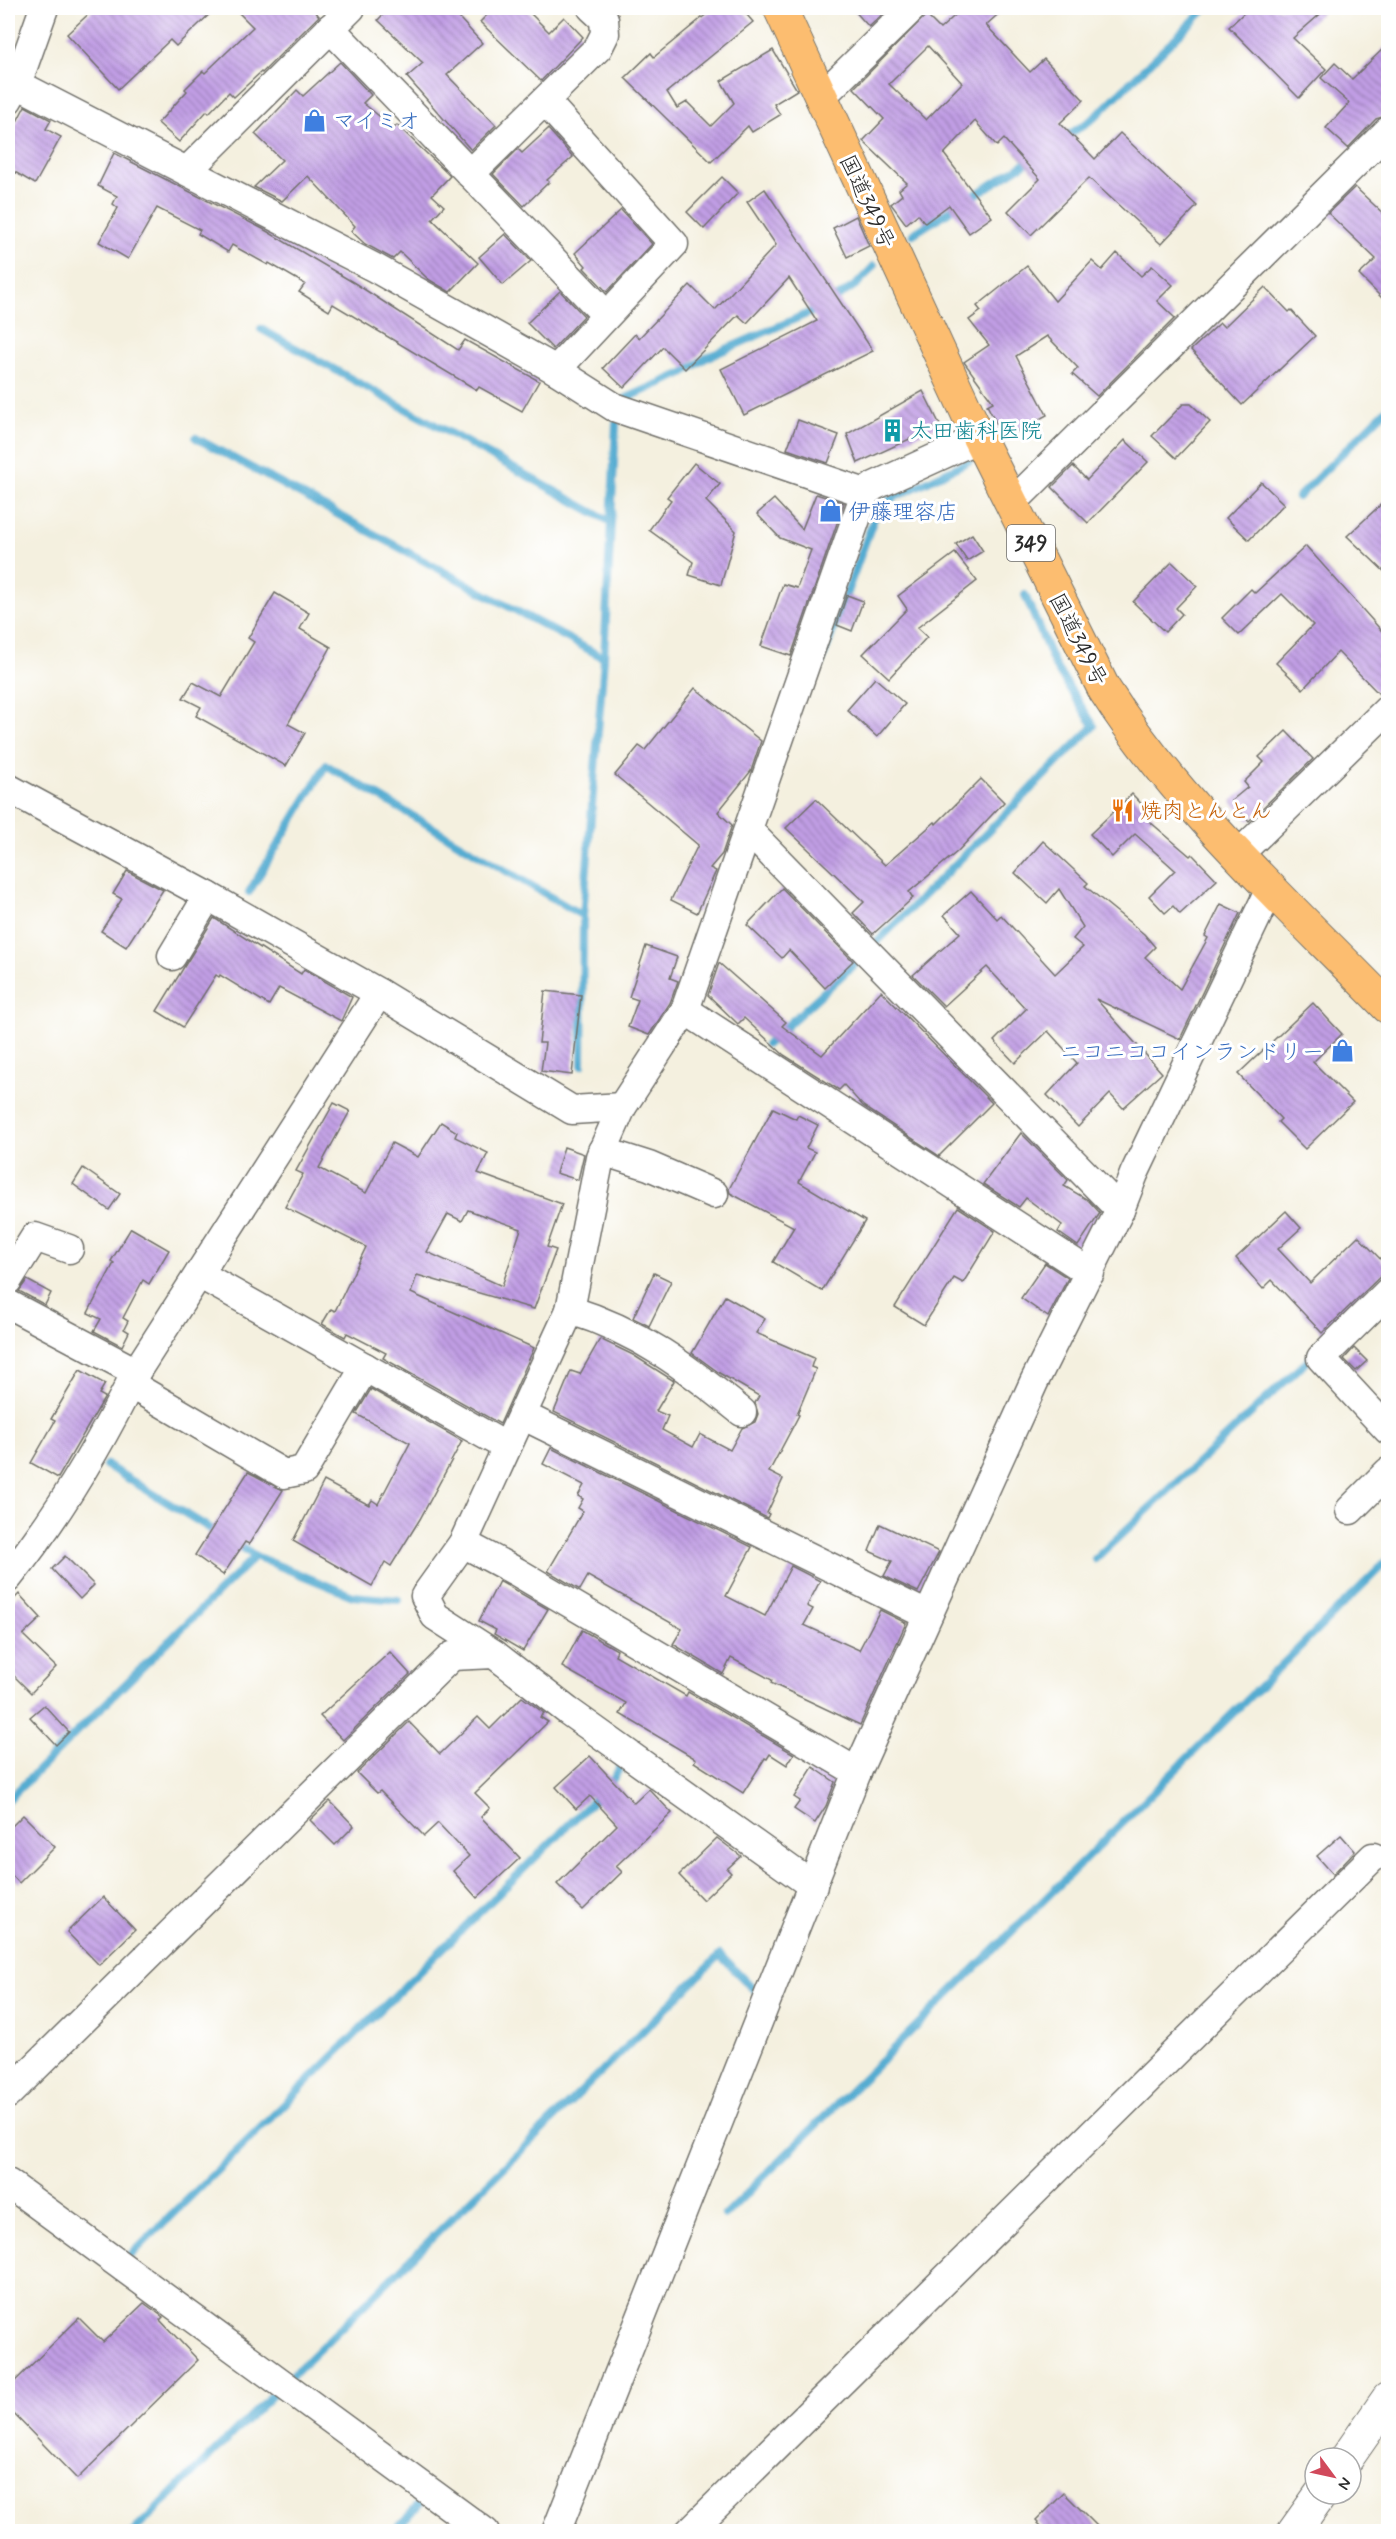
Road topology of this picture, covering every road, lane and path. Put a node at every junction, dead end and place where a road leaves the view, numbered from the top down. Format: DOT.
graph roads {
  1 [pos="44,8"];
  2 [pos="592,8"];
  3 [pos="780,8"];
  4 [pos="912,8"];
  5 [pos="339,15"];
  6 [pos="12,92"];
  7 [pos="820,99"];
  8 [pos="544,100"];
  9 [pos="1389,131"];
  10 [pos="188,170"];
  11 [pos="470,174"];
  12 [pos="606,315"];
  13 [pos="556,370"];
  14 [pos="979,438"];
  15 [pos="865,493"];
  16 [pos="1011,504"];
  17 [pos="1389,709"];
  18 [pos="8,788"];
  19 [pos="749,831"];
  20 [pos="1239,854"];
  21 [pos="1271,887"];
  22 [pos="208,896"];
  23 [pos="172,956"];
  24 [pos="379,993"];
  25 [pos="1389,1006"];
  26 [pos="685,1010"];
  27 [pos="622,1107"];
  28 [pos="602,1151"];
  29 [pos="714,1194"];
  30 [pos="1120,1210"];
  31 [pos="69,1249"];
  32 [pos="1090,1273"];
  33 [pos="199,1274"];
  34 [pos="8,1280"];
  35 [pos="1389,1292"];
  36 [pos="8,1304"];
  37 [pos="570,1310"];
  38 [pos="365,1367"];
  39 [pos="133,1378"];
  40 [pos="742,1412"];
  41 [pos="522,1415"];
  42 [pos="1389,1430"];
  43 [pos="507,1447"];
  44 [pos="1389,1472"];
  45 [pos="1350,1510"];
  46 [pos="463,1543"];
  47 [pos="8,1578"];
  48 [pos="927,1615"];
  49 [pos="494,1654"];
  50 [pos="857,1772"];
  51 [pos="1373,1857"];
  52 [pos="813,1886"];
  53 [pos="8,2094"];
  54 [pos="8,2183"];
  55 [pos="1389,2399"];
  56 [pos="1356,2446"];
  57 [pos="1312,2506"];
  58 [pos="485,2532"];
  59 [pos="556,2532"];
  60 [pos="689,2532"];
  61 [pos="1294,2532"];
  1 -- 6 [label="street"];
  2 -- 8 [label="street"];
  3 -- 7 [label="highway, 国道349号 / 349"];
  4 -- 7 [label="street"];
  5 -- 10 [label="street"];
  5 -- 11 [label="street"];
  6 -- 10 [label="street"];
  7 -- 14 [label="highway, 国道349号 / 349"];
  8 -- 11 [label="street"];
  8 -- 12 [label="street"];
  9 -- 16 [label="street"];
  10 -- 13 [label="street"];
  11 -- 12 [label="street"];
  12 -- 13 [label="street"];
  13 -- 15 [label="street"];
  14 -- 15 [label="street"];
  14 -- 16 [label="highway, 国道349号 / 349"];
  15 -- 19 [label="street"];
  16 -- 20 [label="highway, 国道349号 / 349"];
  17 -- 20 [label="street"];
  18 -- 22 [label="street"];
  19 -- 26 [label="street"];
  19 -- 30 [label="street"];
  20 -- 21 [label="highway, 国道349号 / 349"];
  21 -- 25 [label="highway, 国道349号 / 349"];
  21 -- 30 [label="street"];
  22 -- 23 [label="street"];
  22 -- 24 [label="street"];
  24 -- 27 [label="street"];
  24 -- 33 [label="street"];
  26 -- 27 [label="street"];
  26 -- 32 [label="street"];
  27 -- 28 [label="street"];
  28 -- 29 [label="street"];
  28 -- 37 [label="street"];
  30 -- 32 [label="street"];
  31 -- 34 [label="street"];
  32 -- 48 [label="street"];
  33 -- 38 [label="street"];
  33 -- 39 [label="street"];
  35 -- 42 [label="street"];
  36 -- 39 [label="street"];
  37 -- 40 [label="street"];
  37 -- 41 [label="street"];
  38 -- 39 [label="street"];
  38 -- 43 [label="street"];
  39 -- 47 [label="street"];
  41 -- 43 [label="street"];
  41 -- 48 [label="street"];
  43 -- 46 [label="street"];
  44 -- 45 [label="street"];
  46 -- 49 [label="street"];
  46 -- 50 [label="street"];
  48 -- 50 [label="street"];
  49 -- 52 [label="street"];
  49 -- 53 [label="street"];
  50 -- 52 [label="street"];
  51 -- 60 [label="street"];
  52 -- 59 [label="street"];
  54 -- 58 [label="street"];
  55 -- 56 [label="street"];
  57 -- 61 [label="street"];
}
